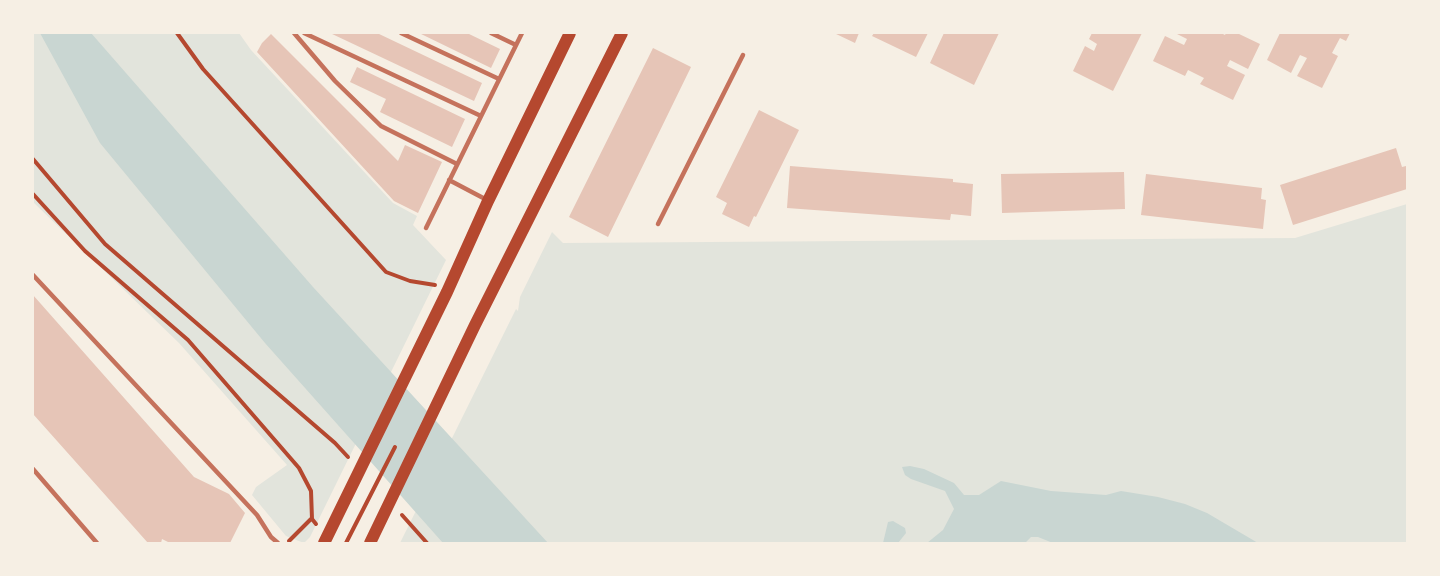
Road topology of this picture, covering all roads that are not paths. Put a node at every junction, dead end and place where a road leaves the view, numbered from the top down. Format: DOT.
graph roads {
  1 [pos="294,33"];
  2 [pos="304,33"];
  3 [pos="401,33"];
  4 [pos="491,33"];
  5 [pos="522,33"];
  6 [pos="570,33"];
  7 [pos="622,33"];
  8 [pos="516,45"];
  9 [pos="743,55"];
  10 [pos="499,79"];
  11 [pos="481,116"];
  12 [pos="457,164"];
  13 [pos="449,180"];
  14 [pos="488,201"];
  15 [pos="658,224"];
  16 [pos="426,228"];
  17 [pos="33,275"];
  18 [pos="33,469"];
  19 [pos="271,537"];
  20 [pos="96,543"];
  21 [pos="267,543"];
  22 [pos="278,543"];
  23 [pos="324,543"];
  24 [pos="370,543"];
  1 -- 12 [label="lane"];
  2 -- 11 [label="lane"];
  3 -- 10 [label="lane"];
  4 -- 8 [label="lane"];
  5 -- 8 [label="lane"];
  6 -- 14 [label="main road"];
  7 -- 24 [label="main road"];
  8 -- 10 [label="lane"];
  9 -- 15 [label="lane"];
  10 -- 11 [label="lane"];
  11 -- 12 [label="lane"];
  12 -- 13 [label="lane"];
  13 -- 14 [label="lane"];
  13 -- 16 [label="lane"];
  14 -- 23 [label="main road"];
  17 -- 19 [label="lane"];
  18 -- 20 [label="lane"];
  19 -- 21 [label="lane"];
  19 -- 22 [label="lane"];
}
